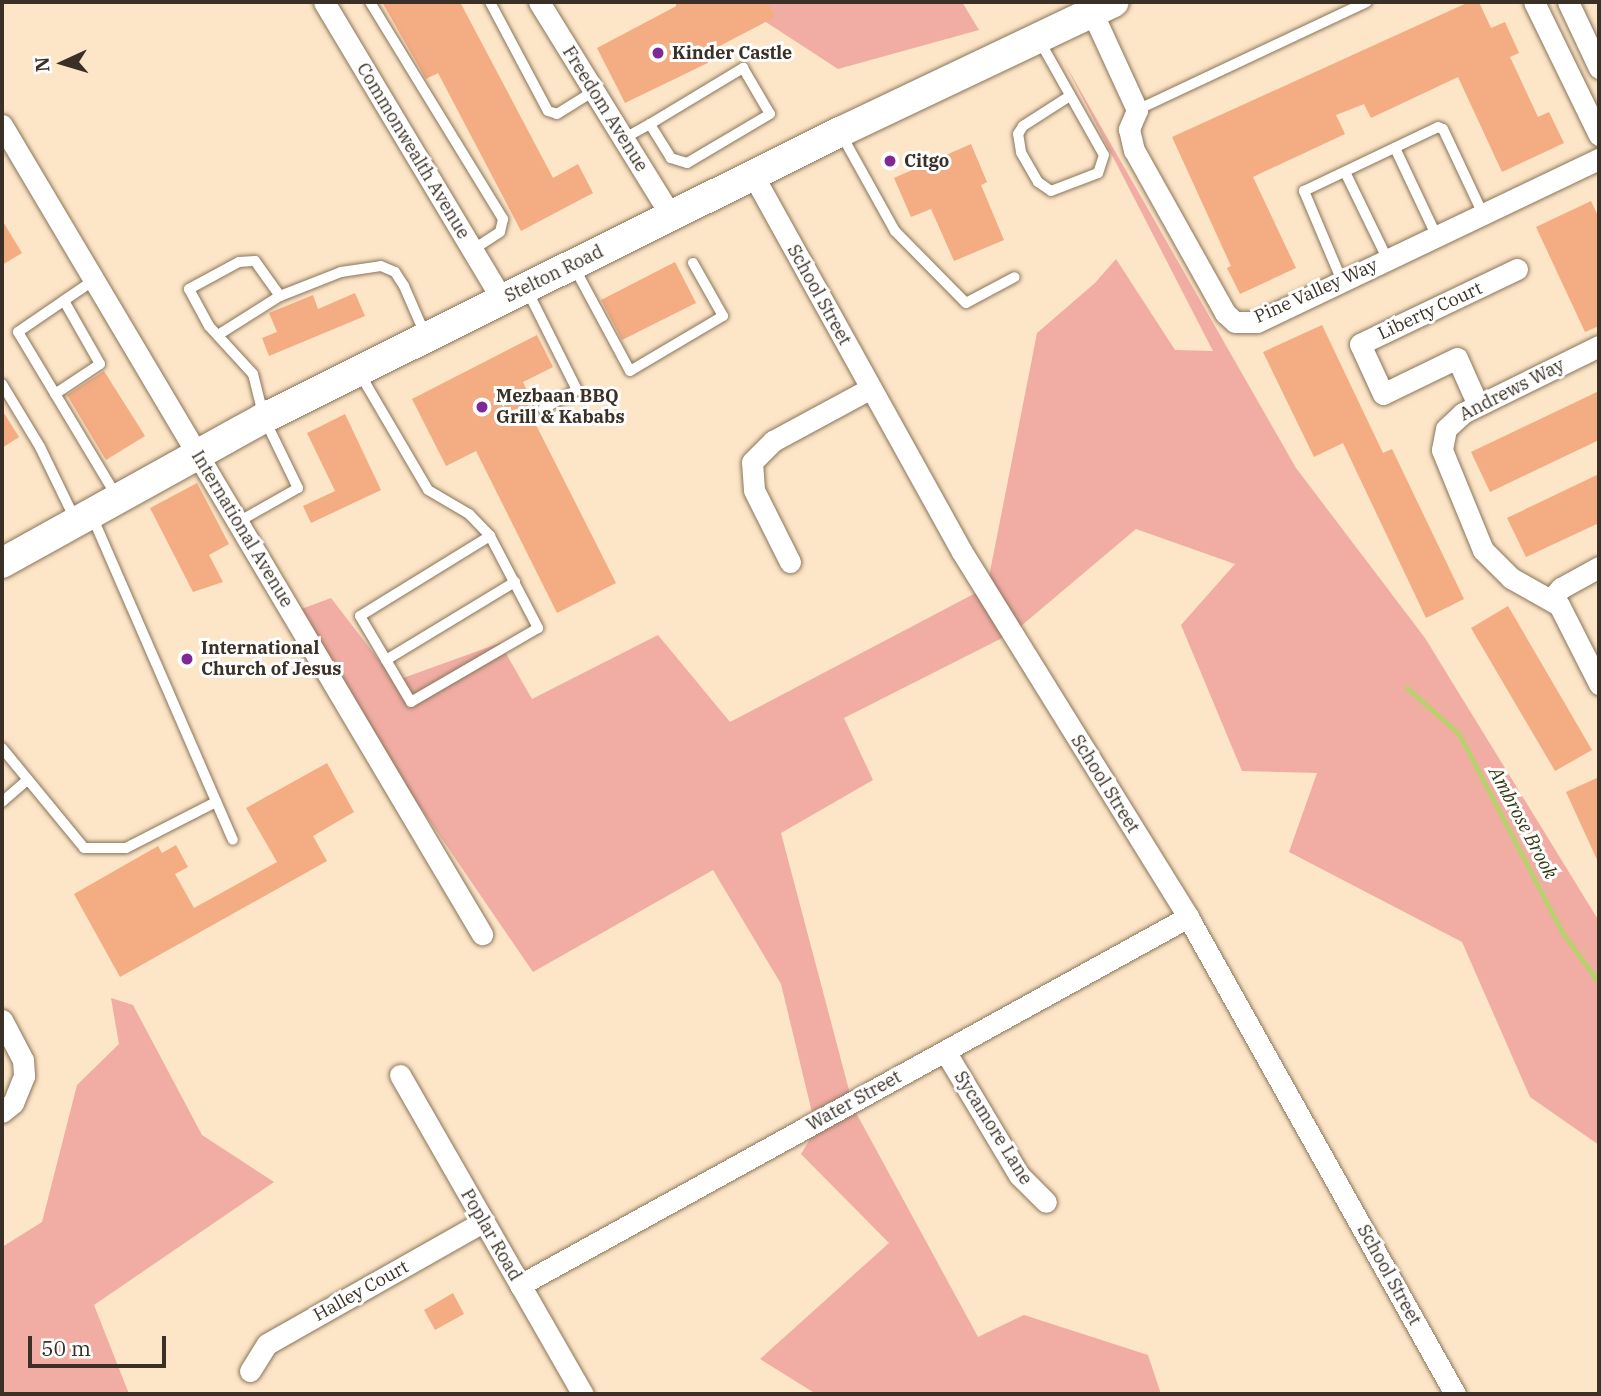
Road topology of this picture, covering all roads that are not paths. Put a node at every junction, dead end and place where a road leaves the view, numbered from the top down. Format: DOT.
graph roads {
  1 [pos="324,2"];
  2 [pos="370,2"];
  3 [pos="490,2"];
  4 [pos="539,2"];
  5 [pos="1367,2"];
  6 [pos="1534,2"];
  7 [pos="1568,2"];
  8 [pos="1095,5"];
  9 [pos="1038,38"];
  10 [pos="1599,68"];
  11 [pos="594,91"];
  12 [pos="1070,96"];
  13 [pos="1137,110"];
  14 [pos="650,124"];
  15 [pos="2,125"];
  16 [pos="840,132"];
  17 [pos="1599,135"];
  18 [pos="623,139"];
  19 [pos="1395,148"];
  20 [pos="1599,159"];
  21 [pos="1345,172"];
  22 [pos="753,175"];
  23 [pos="1483,214"];
  24 [pos="671,216"];
  25 [pos="1437,237"];
  26 [pos="472,250"];
  27 [pos="1388,260"];
  28 [pos="693,263"];
  29 [pos="572,265"];
  30 [pos="1517,270"];
  31 [pos="1015,277"];
  32 [pos="94,281"];
  33 [pos="1342,281"];
  34 [pos="514,293"];
  35 [pos="280,296"];
  36 [pos="64,301"];
  37 [pos="218,335"];
  38 [pos="426,337"];
  39 [pos="1599,346"];
  40 [pos="358,372"];
  41 [pos="2,384"];
  42 [pos="871,388"];
  43 [pos="55,394"];
  44 [pos="1478,405"];
  45 [pos="543,409"];
  46 [pos="264,418"];
  47 [pos="198,454"];
  48 [pos="118,499"];
  49 [pos="84,518"];
  50 [pos="238,522"];
  51 [pos="490,536"];
  52 [pos="790,562"];
  53 [pos="2,564"];
  54 [pos="1599,567"];
  55 [pos="515,582"];
  56 [pos="1551,598"];
  57 [pos="386,660"];
  58 [pos="1599,684"];
  59 [pos="2,748"];
  60 [pos="26,781"];
  61 [pos="2,802"];
  62 [pos="216,802"];
  63 [pos="233,840"];
  64 [pos="1188,917"];
  65 [pos="482,934"];
  66 [pos="2,1020"];
  67 [pos="945,1051"];
  68 [pos="400,1075"];
  69 [pos="2,1112"];
  70 [pos="1046,1202"];
  71 [pos="482,1222"];
  72 [pos="520,1286"];
  73 [pos="250,1371"];
  74 [pos="583,1394"];
  75 [pos="1455,1394"];
  1 -- 26 [label="street, Commonwealth Avenue"];
  2 -- 26 [label="lane"];
  3 -- 11 [label="lane"];
  4 -- 11 [label="street, Freedom Avenue"];
  5 -- 13 [label="lane"];
  6 -- 17 [label="street"];
  7 -- 10 [label="street"];
  8 -- 9 [label="main road, Stelton Road"];
  8 -- 13 [label="street"];
  9 -- 12 [label="lane"];
  9 -- 16 [label="main road, Stelton Road"];
  11 -- 18 [label="street, Freedom Avenue"];
  12 -- 12 [label="lane"];
  13 -- 33 [label="street, Pine Valley Way"];
  14 -- 14 [label="lane"];
  14 -- 18 [label="lane"];
  15 -- 32 [label="street, International Avenue"];
  16 -- 22 [label="main road, Stelton Road"];
  16 -- 31 [label="lane"];
  18 -- 24 [label="street, Freedom Avenue"];
  19 -- 21 [label="lane"];
  19 -- 23 [label="lane"];
  19 -- 25 [label="lane"];
  20 -- 23 [label="street, Pine Valley Way"];
  21 -- 27 [label="lane"];
  21 -- 33 [label="lane"];
  22 -- 24 [label="main road, Stelton Road"];
  22 -- 42 [label="street, School Street"];
  23 -- 25 [label="street, Pine Valley Way"];
  24 -- 29 [label="main road, Stelton Road"];
  25 -- 27 [label="street, Pine Valley Way"];
  26 -- 34 [label="street, Commonwealth Avenue"];
  27 -- 33 [label="street, Pine Valley Way"];
  28 -- 29 [label="lane"];
  29 -- 34 [label="main road, Stelton Road"];
  30 -- 44 [label="street, Liberty Court"];
  32 -- 36 [label="lane"];
  32 -- 47 [label="street, International Avenue"];
  34 -- 38 [label="main road, Stelton Road"];
  34 -- 45 [label="lane"];
  35 -- 37 [label="lane"];
  35 -- 37 [label="lane"];
  35 -- 38 [label="lane"];
  36 -- 43 [label="lane"];
  36 -- 43 [label="lane"];
  37 -- 46 [label="lane"];
  38 -- 40 [label="main road, Stelton Road"];
  39 -- 44 [label="street, Andrews Way"];
  40 -- 46 [label="main road, Stelton Road"];
  40 -- 51 [label="lane"];
  41 -- 49 [label="lane"];
  42 -- 52 [label="street"];
  42 -- 64 [label="street, School Street"];
  43 -- 48 [label="lane"];
  44 -- 56 [label="street, Andrews Way"];
  46 -- 47 [label="main road, Stelton Road"];
  46 -- 50 [label="lane"];
  47 -- 48 [label="main road, Stelton Road"];
  47 -- 50 [label="street, International Avenue"];
  48 -- 49 [label="main road, Stelton Road"];
  49 -- 53 [label="main road, Stelton Road"];
  49 -- 62 [label="lane"];
  50 -- 65 [label="street, International Avenue"];
  51 -- 55 [label="lane"];
  51 -- 57 [label="lane"];
  54 -- 56 [label="street"];
  55 -- 57 [label="lane"];
  55 -- 57 [label="lane"];
  56 -- 58 [label="street, Andrews Way"];
  59 -- 60 [label="lane"];
  60 -- 61 [label="lane"];
  60 -- 62 [label="lane"];
  62 -- 63 [label="lane"];
  64 -- 67 [label="street, Water Street"];
  64 -- 75 [label="street, School Street"];
  66 -- 69 [label="street"];
  67 -- 70 [label="street, Sycamore Lane"];
  67 -- 72 [label="street, Water Street"];
  68 -- 71 [label="street, Poplar Road"];
  71 -- 72 [label="street, Poplar Road"];
  71 -- 73 [label="street, Halley Court"];
  72 -- 74 [label="street, Poplar Road"];
}
